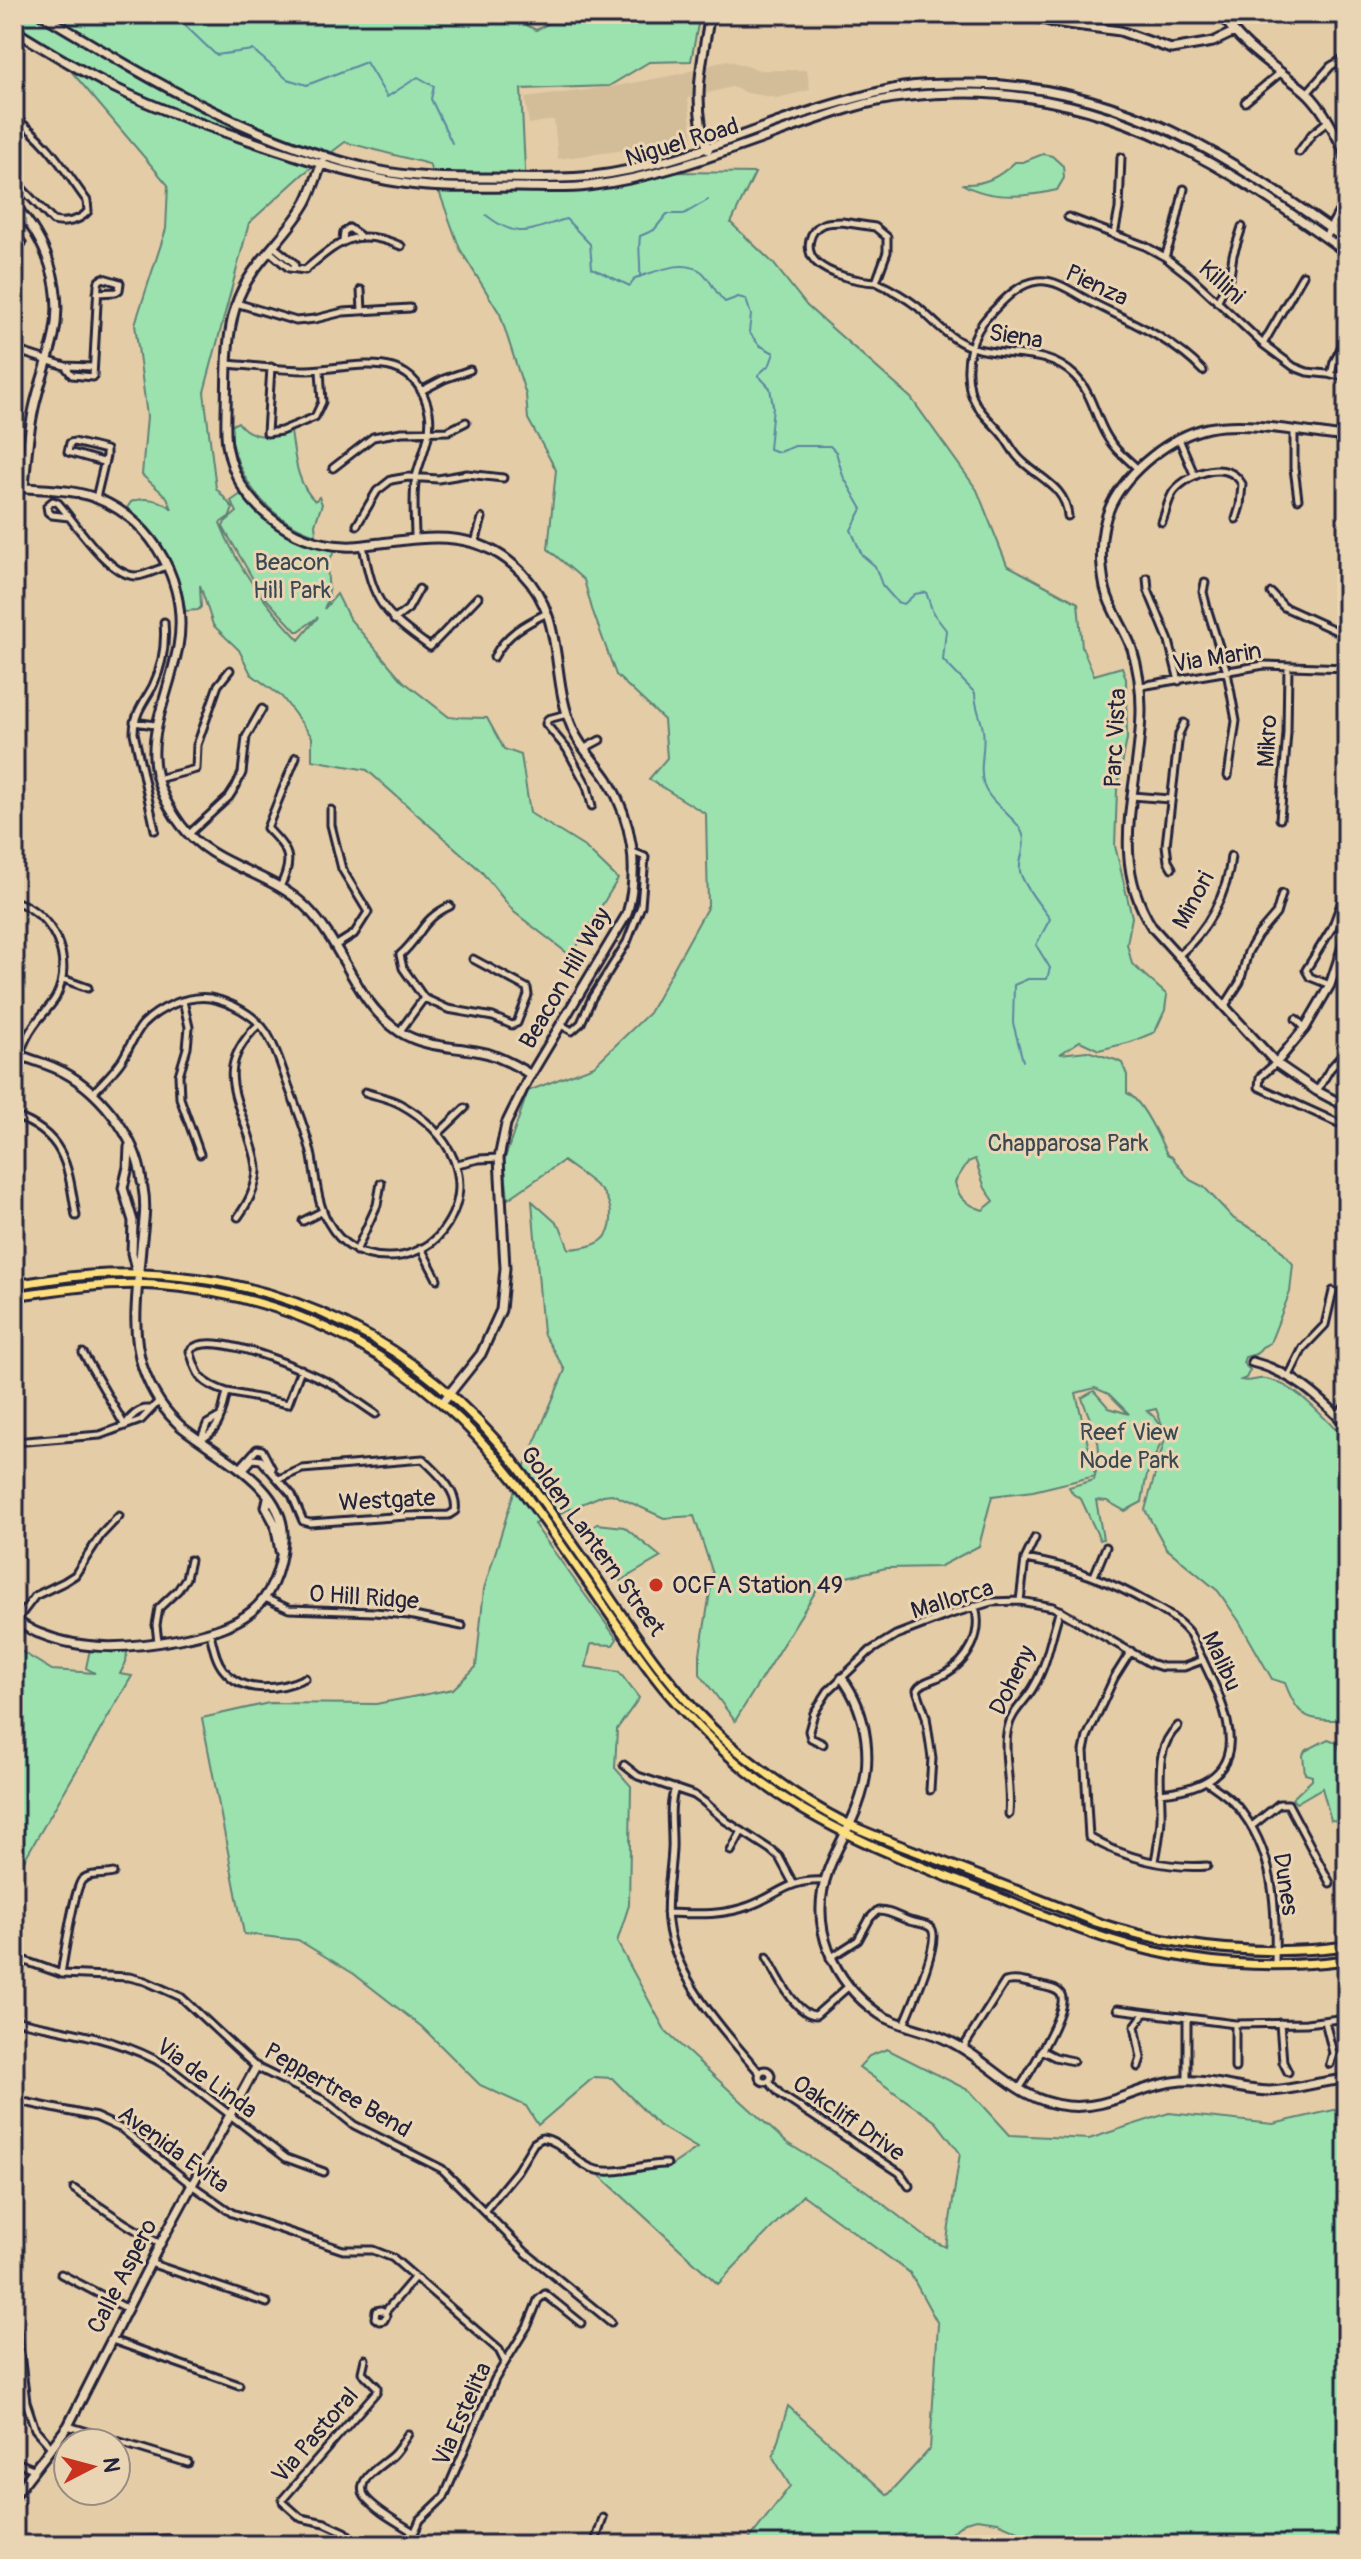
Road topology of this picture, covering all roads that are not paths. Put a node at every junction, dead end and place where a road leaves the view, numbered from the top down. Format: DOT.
graph roads {
  1 [pos="41,14"];
  2 [pos="710,14"];
  3 [pos="1024,14"];
  4 [pos="1222,14"];
  5 [pos="14,30"];
  6 [pos="1234,32"];
  7 [pos="1344,58"];
  8 [pos="1347,68"];
  9 [pos="1280,73"];
  10 [pos="1307,93"];
  11 [pos="1245,102"];
  12 [pos="804,113"];
  13 [pos="14,118"];
  14 [pos="1329,121"];
  15 [pos="808,122"];
  16 [pos="709,152"];
  17 [pos="1299,152"];
  18 [pos="1121,157"];
  19 [pos="323,160"];
  20 [pos="1347,167"];
  21 [pos="620,173"];
  22 [pos="14,180"];
  23 [pos="614,183"];
  24 [pos="1347,187"];
  25 [pos="1184,189"];
  26 [pos="15,208"];
  27 [pos="1068,217"];
  28 [pos="1242,227"];
  29 [pos="1330,229"];
  30 [pos="14,231"];
  31 [pos="1114,235"];
  32 [pos="1326,238"];
  33 [pos="1347,241"];
  34 [pos="401,246"];
  35 [pos="271,249"];
  36 [pos="14,251"];
  37 [pos="1347,253"];
  38 [pos="1165,257"];
  39 [pos="1303,275"];
  40 [pos="876,282"];
  41 [pos="361,290"];
  42 [pos="97,293"];
  43 [pos="1217,302"];
  44 [pos="236,303"];
  45 [pos="410,308"];
  46 [pos="362,311"];
  47 [pos="1347,336"];
  48 [pos="1263,344"];
  49 [pos="971,346"];
  50 [pos="15,351"];
  51 [pos="47,362"];
  52 [pos="228,364"];
  53 [pos="65,366"];
  54 [pos="92,367"];
  55 [pos="271,367"];
  56 [pos="320,370"];
  57 [pos="470,370"];
  58 [pos="1203,371"];
  59 [pos="1331,375"];
  60 [pos="1347,376"];
  61 [pos="421,391"];
  62 [pos="466,422"];
  63 [pos="1294,432"];
  64 [pos="428,433"];
  65 [pos="1347,437"];
  66 [pos="1178,438"];
  67 [pos="103,462"];
  68 [pos="333,468"];
  69 [pos="1138,469"];
  70 [pos="1194,474"];
  71 [pos="416,478"];
  72 [pos="503,478"];
  73 [pos="14,487"];
  74 [pos="24,488"];
  75 [pos="96,498"];
  76 [pos="1298,499"];
  77 [pos="1068,516"];
  78 [pos="69,517"];
  79 [pos="482,518"];
  80 [pos="1236,519"];
  81 [pos="1162,522"];
  82 [pos="357,525"];
  83 [pos="415,538"];
  84 [pos="475,543"];
  85 [pos="363,545"];
  86 [pos="168,566"];
  87 [pos="1147,578"];
  88 [pos="1205,583"];
  89 [pos="419,589"];
  90 [pos="1271,593"];
  91 [pos="478,597"];
  92 [pos="548,613"];
  93 [pos="394,620"];
  94 [pos="164,622"];
  95 [pos="494,657"];
  96 [pos="1347,658"];
  97 [pos="1288,666"];
  98 [pos="1347,668"];
  99 [pos="230,670"];
  100 [pos="1227,672"];
  101 [pos="1179,681"];
  102 [pos="1141,686"];
  103 [pos="262,709"];
  104 [pos="568,713"];
  105 [pos="134,722"];
  106 [pos="1184,723"];
  107 [pos="155,725"];
  108 [pos="600,740"];
  109 [pos="585,748"];
  110 [pos="296,757"];
  111 [pos="1228,776"];
  112 [pos="157,779"];
  113 [pos="1132,796"];
  114 [pos="1170,799"];
  115 [pos="592,806"];
  116 [pos="331,810"];
  117 [pos="1280,819"];
  118 [pos="155,830"];
  119 [pos="189,834"];
  120 [pos="633,852"];
  121 [pos="1231,856"];
  122 [pos="1172,868"];
  123 [pos="280,887"];
  124 [pos="1347,888"];
  125 [pos="1282,894"];
  126 [pos="14,901"];
  127 [pos="450,906"];
  128 [pos="1347,934"];
  129 [pos="334,946"];
  130 [pos="1178,956"];
  131 [pos="473,959"];
  132 [pos="62,979"];
  133 [pos="1330,985"];
  134 [pos="88,988"];
  135 [pos="424,998"];
  136 [pos="183,1001"];
  137 [pos="1224,1007"];
  138 [pos="1296,1019"];
  139 [pos="259,1024"];
  140 [pos="561,1025"];
  141 [pos="1305,1028"];
  142 [pos="400,1031"];
  143 [pos="1347,1050"];
  144 [pos="17,1054"];
  145 [pos="1276,1063"];
  146 [pos="531,1075"];
  147 [pos="1317,1091"];
  148 [pos="94,1092"];
  149 [pos="365,1092"];
  150 [pos="1347,1107"];
  151 [pos="465,1108"];
  152 [pos="14,1116"];
  153 [pos="1347,1127"];
  154 [pos="438,1134"];
  155 [pos="129,1144"];
  156 [pos="200,1154"];
  157 [pos="499,1158"];
  158 [pos="457,1164"];
  159 [pos="381,1183"];
  160 [pos="323,1211"];
  161 [pos="76,1216"];
  162 [pos="238,1217"];
  163 [pos="303,1221"];
  164 [pos="421,1248"];
  165 [pos="356,1251"];
  166 [pos="137,1274"];
  167 [pos="437,1279"];
  168 [pos="137,1284"];
  169 [pos="14,1285"];
  170 [pos="1333,1291"];
  171 [pos="14,1296"];
  172 [pos="83,1353"];
  173 [pos="1252,1362"];
  174 [pos="301,1369"];
  175 [pos="1289,1376"];
  176 [pos="227,1392"];
  177 [pos="451,1393"];
  178 [pos="159,1401"];
  179 [pos="442,1403"];
  180 [pos="1347,1405"];
  181 [pos="376,1414"];
  182 [pos="1337,1415"];
  183 [pos="221,1416"];
  184 [pos="211,1421"];
  185 [pos="218,1425"];
  186 [pos="1347,1425"];
  187 [pos="125,1426"];
  188 [pos="200,1440"];
  189 [pos="14,1442"];
  190 [pos="242,1469"];
  191 [pos="279,1479"];
  192 [pos="119,1516"];
  193 [pos="1035,1538"];
  194 [pos="1106,1547"];
  195 [pos="1025,1559"];
  196 [pos="190,1560"];
  197 [pos="1094,1576"];
  198 [pos="265,1598"];
  199 [pos="1020,1601"];
  200 [pos="975,1606"];
  201 [pos="1060,1610"];
  202 [pos="15,1620"];
  203 [pos="462,1626"];
  204 [pos="210,1633"];
  205 [pos="158,1643"];
  206 [pos="1131,1651"];
  207 [pos="1203,1660"];
  208 [pos="305,1678"];
  209 [pos="842,1678"];
  210 [pos="1178,1726"];
  211 [pos="823,1744"];
  212 [pos="624,1765"];
  213 [pos="1207,1782"];
  214 [pos="675,1788"];
  215 [pos="930,1790"];
  216 [pos="1160,1793"];
  217 [pos="1009,1814"];
  218 [pos="849,1824"];
  219 [pos="1252,1826"];
  220 [pos="742,1831"];
  221 [pos="845,1833"];
  222 [pos="731,1851"];
  223 [pos="1155,1861"];
  224 [pos="1207,1866"];
  225 [pos="113,1873"];
  226 [pos="825,1881"];
  227 [pos="793,1883"];
  228 [pos="1330,1883"];
  229 [pos="667,1913"];
  230 [pos="1347,1946"];
  231 [pos="1275,1952"];
  232 [pos="14,1957"];
  233 [pos="767,1957"];
  234 [pos="830,1958"];
  235 [pos="1347,1960"];
  236 [pos="1275,1965"];
  237 [pos="61,1974"];
  238 [pos="849,1986"];
  239 [pos="1117,2009"];
  240 [pos="1144,2014"];
  241 [pos="1187,2018"];
  242 [pos="1347,2018"];
  243 [pos="14,2020"];
  244 [pos="1325,2021"];
  245 [pos="1280,2022"];
  246 [pos="1235,2024"];
  247 [pos="904,2025"];
  248 [pos="963,2048"];
  249 [pos="1041,2050"];
  250 [pos="1073,2061"];
  251 [pos="1330,2064"];
  252 [pos="256,2067"];
  253 [pos="1138,2067"];
  254 [pos="1235,2068"];
  255 [pos="1288,2072"];
  256 [pos="1187,2080"];
  257 [pos="1347,2080"];
  258 [pos="1019,2090"];
  259 [pos="14,2100"];
  260 [pos="228,2116"];
  261 [pos="667,2164"];
  262 [pos="324,2172"];
  263 [pos="193,2186"];
  264 [pos="909,2186"];
  265 [pos="74,2189"];
  266 [pos="485,2210"];
  267 [pos="160,2244"];
  268 [pos="150,2263"];
  269 [pos="61,2274"];
  270 [pos="415,2277"];
  271 [pos="267,2303"];
  272 [pos="14,2305"];
  273 [pos="128,2309"];
  274 [pos="385,2312"];
  275 [pos="611,2322"];
  276 [pos="581,2323"];
  277 [pos="17,2339"];
  278 [pos="112,2340"];
  279 [pos="365,2359"];
  280 [pos="505,2362"];
  281 [pos="239,2385"];
  282 [pos="26,2402"];
  283 [pos="14,2403"];
  284 [pos="68,2426"];
  285 [pos="408,2434"];
  286 [pos="50,2446"];
  287 [pos="14,2461"];
  288 [pos="188,2463"];
  289 [pos="33,2469"];
  290 [pos="14,2496"];
  291 [pos="603,2518"];
  292 [pos="413,2532"];
  293 [pos="167,2539"];
  294 [pos="138,2545"];
  295 [pos="358,2545"];
  296 [pos="409,2545"];
  297 [pos="594,2545"];
  1 -- 19 [label="street, Niguel Road"];
  2 -- 16 [label="street"];
  3 -- 6 [label="street"];
  4 -- 6 [label="street"];
  5 -- 19 [label="street, Niguel Road"];
  6 -- 9 [label="street"];
  7 -- 8 [label="street"];
  7 -- 10 [label="street"];
  9 -- 10 [label="street"];
  9 -- 11 [label="street"];
  10 -- 14 [label="street"];
  12 -- 15 [label="street"];
  12 -- 16 [label="street, Niguel Road"];
  12 -- 29 [label="street, Niguel Road"];
  13 -- 22 [label="street"];
  14 -- 17 [label="street"];
  14 -- 20 [label="street"];
  15 -- 16 [label="street, Niguel Road"];
  15 -- 32 [label="street, Niguel Road"];
  16 -- 21 [label="street, Niguel Road"];
  16 -- 23 [label="street, Niguel Road"];
  18 -- 31 [label="street"];
  19 -- 21 [label="street, Niguel Road"];
  19 -- 23 [label="street, Niguel Road"];
  19 -- 35 [label="street, Beacon Hill Way"];
  21 -- 23 [label="street"];
  24 -- 29 [label="street"];
  25 -- 38 [label="street"];
  26 -- 51 [label="street"];
  27 -- 31 [label="street, Killini"];
  28 -- 43 [label="street"];
  29 -- 32 [label="street"];
  29 -- 33 [label="street, Niguel Road"];
  30 -- 36 [label="street"];
  31 -- 38 [label="street, Killini"];
  32 -- 37 [label="street, Niguel Road"];
  34 -- 35 [label="street"];
  35 -- 44 [label="street, Beacon Hill Way"];
  38 -- 43 [label="street, Killini"];
  39 -- 48 [label="street"];
  40 -- 40 [label="street, Siena"];
  40 -- 49 [label="street, Siena"];
  41 -- 46 [label="street"];
  42 -- 42 [label="street"];
  42 -- 54 [label="street"];
  43 -- 48 [label="street, Killini"];
  44 -- 46 [label="street"];
  44 -- 52 [label="street, Beacon Hill Way"];
  45 -- 46 [label="street"];
  47 -- 59 [label="street"];
  48 -- 59 [label="street, Killini"];
  49 -- 58 [label="street, Pienza"];
  49 -- 69 [label="street, Siena"];
  49 -- 77 [label="street, Pienza"];
  50 -- 51 [label="street"];
  51 -- 53 [label="street"];
  51 -- 74 [label="street"];
  52 -- 55 [label="street"];
  52 -- 85 [label="street, Beacon Hill Way"];
  53 -- 54 [label="street"];
  53 -- 54 [label="street"];
  55 -- 56 [label="street"];
  55 -- 56 [label="street"];
  56 -- 61 [label="street"];
  57 -- 61 [label="street"];
  59 -- 60 [label="street, Killini"];
  61 -- 64 [label="street"];
  62 -- 64 [label="street"];
  63 -- 65 [label="street, Parc Vista"];
  63 -- 66 [label="street, Parc Vista"];
  63 -- 76 [label="street"];
  64 -- 68 [label="street"];
  64 -- 71 [label="street"];
  66 -- 69 [label="street, Parc Vista"];
  66 -- 70 [label="street"];
  67 -- 67 [label="street"];
  67 -- 75 [label="street"];
  69 -- 102 [label="street, Parc Vista"];
  70 -- 80 [label="street"];
  70 -- 81 [label="street"];
  71 -- 72 [label="street"];
  71 -- 82 [label="street"];
  71 -- 83 [label="street"];
  73 -- 74 [label="street"];
  74 -- 75 [label="street"];
  75 -- 86 [label="street"];
  78 -- 86 [label="street"];
  79 -- 84 [label="street"];
  83 -- 84 [label="street, Beacon Hill Way"];
  83 -- 85 [label="street, Beacon Hill Way"];
  84 -- 92 [label="street, Beacon Hill Way"];
  85 -- 93 [label="street"];
  86 -- 107 [label="street"];
  87 -- 101 [label="street"];
  88 -- 100 [label="street"];
  89 -- 93 [label="street"];
  90 -- 96 [label="street"];
  91 -- 93 [label="street"];
  92 -- 95 [label="street"];
  92 -- 104 [label="street, Beacon Hill Way"];
  94 -- 105 [label="street"];
  97 -- 98 [label="street, Via Marin"];
  97 -- 100 [label="street, Via Marin"];
  97 -- 117 [label="street, Mikro"];
  99 -- 112 [label="street"];
  100 -- 101 [label="street, Via Marin"];
  100 -- 111 [label="street"];
  101 -- 102 [label="street, Via Marin"];
  102 -- 113 [label="street, Parc Vista"];
  103 -- 119 [label="street"];
  104 -- 109 [label="street, Beacon Hill Way"];
  104 -- 115 [label="street"];
  105 -- 107 [label="street"];
  105 -- 118 [label="street"];
  106 -- 114 [label="street"];
  107 -- 112 [label="street"];
  108 -- 109 [label="street"];
  109 -- 120 [label="street, Beacon Hill Way"];
  110 -- 123 [label="street"];
  112 -- 119 [label="street"];
  113 -- 114 [label="street"];
  113 -- 130 [label="street, Parc Vista"];
  114 -- 122 [label="street"];
  116 -- 129 [label="street"];
  119 -- 123 [label="street"];
  120 -- 140 [label="street, Beacon Hill Way"];
  120 -- 140 [label="street"];
  121 -- 130 [label="street, Minori"];
  123 -- 129 [label="street"];
  124 -- 133 [label="street"];
  125 -- 137 [label="street"];
  126 -- 132 [label="street"];
  127 -- 135 [label="street"];
  128 -- 133 [label="street"];
  129 -- 142 [label="street"];
  130 -- 137 [label="street, Parc Vista"];
  131 -- 135 [label="street"];
  132 -- 134 [label="street"];
  132 -- 144 [label="street"];
  133 -- 141 [label="street"];
  135 -- 142 [label="street"];
  136 -- 139 [label="street"];
  136 -- 148 [label="street"];
  136 -- 156 [label="street"];
  137 -- 145 [label="street, Parc Vista"];
  138 -- 141 [label="street"];
  139 -- 160 [label="street"];
  139 -- 162 [label="street"];
  140 -- 146 [label="street, Beacon Hill Way"];
  141 -- 145 [label="street"];
  142 -- 146 [label="street"];
  143 -- 147 [label="street"];
  144 -- 148 [label="street"];
  145 -- 147 [label="street, Parc Vista"];
  145 -- 153 [label="street"];
  146 -- 157 [label="street, Beacon Hill Way"];
  147 -- 150 [label="street, Parc Vista"];
  148 -- 155 [label="street"];
  149 -- 154 [label="street"];
  151 -- 154 [label="street"];
  152 -- 161 [label="street"];
  154 -- 158 [label="street"];
  155 -- 166 [label="street"];
  155 -- 166 [label="street"];
  157 -- 158 [label="street"];
  157 -- 177 [label="street, Beacon Hill Way"];
  158 -- 164 [label="street"];
  159 -- 165 [label="street"];
  160 -- 163 [label="street"];
  160 -- 165 [label="street"];
  164 -- 165 [label="street"];
  164 -- 167 [label="street"];
  166 -- 168 [label="street"];
  166 -- 169 [label="main road, Golden Lantern Street"];
  166 -- 177 [label="main road, Golden Lantern Street"];
  168 -- 171 [label="main road, Golden Lantern Street"];
  168 -- 178 [label="street"];
  168 -- 179 [label="main road, Golden Lantern Street"];
  170 -- 175 [label="street"];
  172 -- 187 [label="street"];
  173 -- 175 [label="street"];
  174 -- 176 [label="street"];
  174 -- 176 [label="street"];
  174 -- 181 [label="street"];
  175 -- 182 [label="street"];
  176 -- 183 [label="street"];
  177 -- 179 [label="street, Beacon Hill Way"];
  177 -- 218 [label="main road, Golden Lantern Street"];
  178 -- 187 [label="street"];
  178 -- 188 [label="street"];
  179 -- 221 [label="main road, Golden Lantern Street"];
  180 -- 182 [label="street"];
  182 -- 186 [label="street"];
  183 -- 184 [label="street"];
  183 -- 185 [label="street"];
  184 -- 185 [label="street"];
  184 -- 188 [label="street"];
  185 -- 188 [label="street"];
  187 -- 189 [label="street"];
  188 -- 190 [label="street"];
  190 -- 191 [label="street, Westgate"];
  190 -- 198 [label="street"];
  191 -- 191 [label="street, Westgate"];
  192 -- 202 [label="street"];
  193 -- 195 [label="street"];
  194 -- 197 [label="street"];
  195 -- 197 [label="street, Malibu"];
  195 -- 199 [label="street"];
  196 -- 205 [label="street"];
  197 -- 207 [label="street, Malibu"];
  198 -- 203 [label="street, O Hill Ridge"];
  198 -- 204 [label="street"];
  199 -- 200 [label="street, Mallorca"];
  199 -- 201 [label="street, Mallorca"];
  200 -- 209 [label="street, Mallorca"];
  200 -- 215 [label="street"];
  201 -- 206 [label="street, Mallorca"];
  201 -- 217 [label="street, Doheny"];
  202 -- 205 [label="street"];
  204 -- 205 [label="street"];
  204 -- 208 [label="street"];
  206 -- 207 [label="street, Mallorca"];
  206 -- 223 [label="street"];
  207 -- 213 [label="street, Malibu"];
  209 -- 211 [label="street, Mallorca"];
  209 -- 218 [label="street"];
  210 -- 216 [label="street"];
  212 -- 214 [label="street"];
  213 -- 216 [label="street"];
  213 -- 219 [label="street, Dunes"];
  214 -- 220 [label="street"];
  214 -- 229 [label="street, Oakcliff Drive"];
  216 -- 223 [label="street"];
  218 -- 221 [label="street"];
  218 -- 231 [label="main road, Golden Lantern Street"];
  219 -- 228 [label="street"];
  219 -- 231 [label="street, Dunes"];
  220 -- 222 [label="street"];
  220 -- 227 [label="street"];
  221 -- 226 [label="street"];
  221 -- 236 [label="main road, Golden Lantern Street"];
  223 -- 224 [label="street"];
  225 -- 237 [label="street"];
  226 -- 227 [label="street"];
  226 -- 234 [label="street"];
  227 -- 229 [label="street"];
  229 -- 264 [label="street, Oakcliff Drive"];
  230 -- 231 [label="main road, Golden Lantern Street"];
  231 -- 236 [label="street, Dunes"];
  232 -- 237 [label="street, Peppertree Bend"];
  233 -- 238 [label="street"];
  234 -- 238 [label="street"];
  234 -- 247 [label="street"];
  235 -- 236 [label="main road, Golden Lantern Street"];
  237 -- 252 [label="street, Peppertree Bend"];
  238 -- 247 [label="street"];
  239 -- 240 [label="street"];
  240 -- 241 [label="street"];
  240 -- 253 [label="street"];
  241 -- 246 [label="street"];
  241 -- 256 [label="street"];
  242 -- 244 [label="street"];
  243 -- 260 [label="street, Via de Linda"];
  244 -- 245 [label="street"];
  244 -- 251 [label="street"];
  245 -- 246 [label="street"];
  245 -- 255 [label="street"];
  246 -- 254 [label="street"];
  247 -- 248 [label="street"];
  248 -- 249 [label="street"];
  248 -- 258 [label="street"];
  249 -- 250 [label="street"];
  249 -- 258 [label="street"];
  252 -- 260 [label="street, Calle Aspero"];
  252 -- 266 [label="street, Peppertree Bend"];
  256 -- 257 [label="street"];
  256 -- 258 [label="street"];
  259 -- 263 [label="street, Avenida Evita"];
  260 -- 262 [label="street, Via de Linda"];
  260 -- 263 [label="street, Calle Aspero"];
  261 -- 266 [label="street"];
  263 -- 267 [label="street, Calle Aspero"];
  263 -- 270 [label="street, Avenida Evita"];
  265 -- 267 [label="street"];
  266 -- 275 [label="street, Peppertree Bend"];
  267 -- 268 [label="street, Calle Aspero"];
  268 -- 271 [label="street"];
  268 -- 273 [label="street, Calle Aspero"];
  269 -- 273 [label="street"];
  270 -- 274 [label="street"];
  270 -- 280 [label="street, Avenida Evita"];
  272 -- 277 [label="street"];
  273 -- 278 [label="street, Calle Aspero"];
  276 -- 280 [label="street, Via Estelita"];
  277 -- 282 [label="street"];
  278 -- 281 [label="street"];
  278 -- 284 [label="street, Calle Aspero"];
  279 -- 295 [label="street, Via Pastoral"];
  280 -- 292 [label="street, Via Estelita"];
  282 -- 283 [label="street"];
  282 -- 286 [label="street"];
  284 -- 286 [label="street, Calle Aspero"];
  284 -- 288 [label="street"];
  285 -- 292 [label="street"];
  286 -- 289 [label="street, Calle Aspero"];
  287 -- 289 [label="street"];
  289 -- 290 [label="street, Calle Aspero"];
  291 -- 297 [label="street"];
  292 -- 296 [label="street, Via Estelita"];
  293 -- 294 [label="street"];
}
